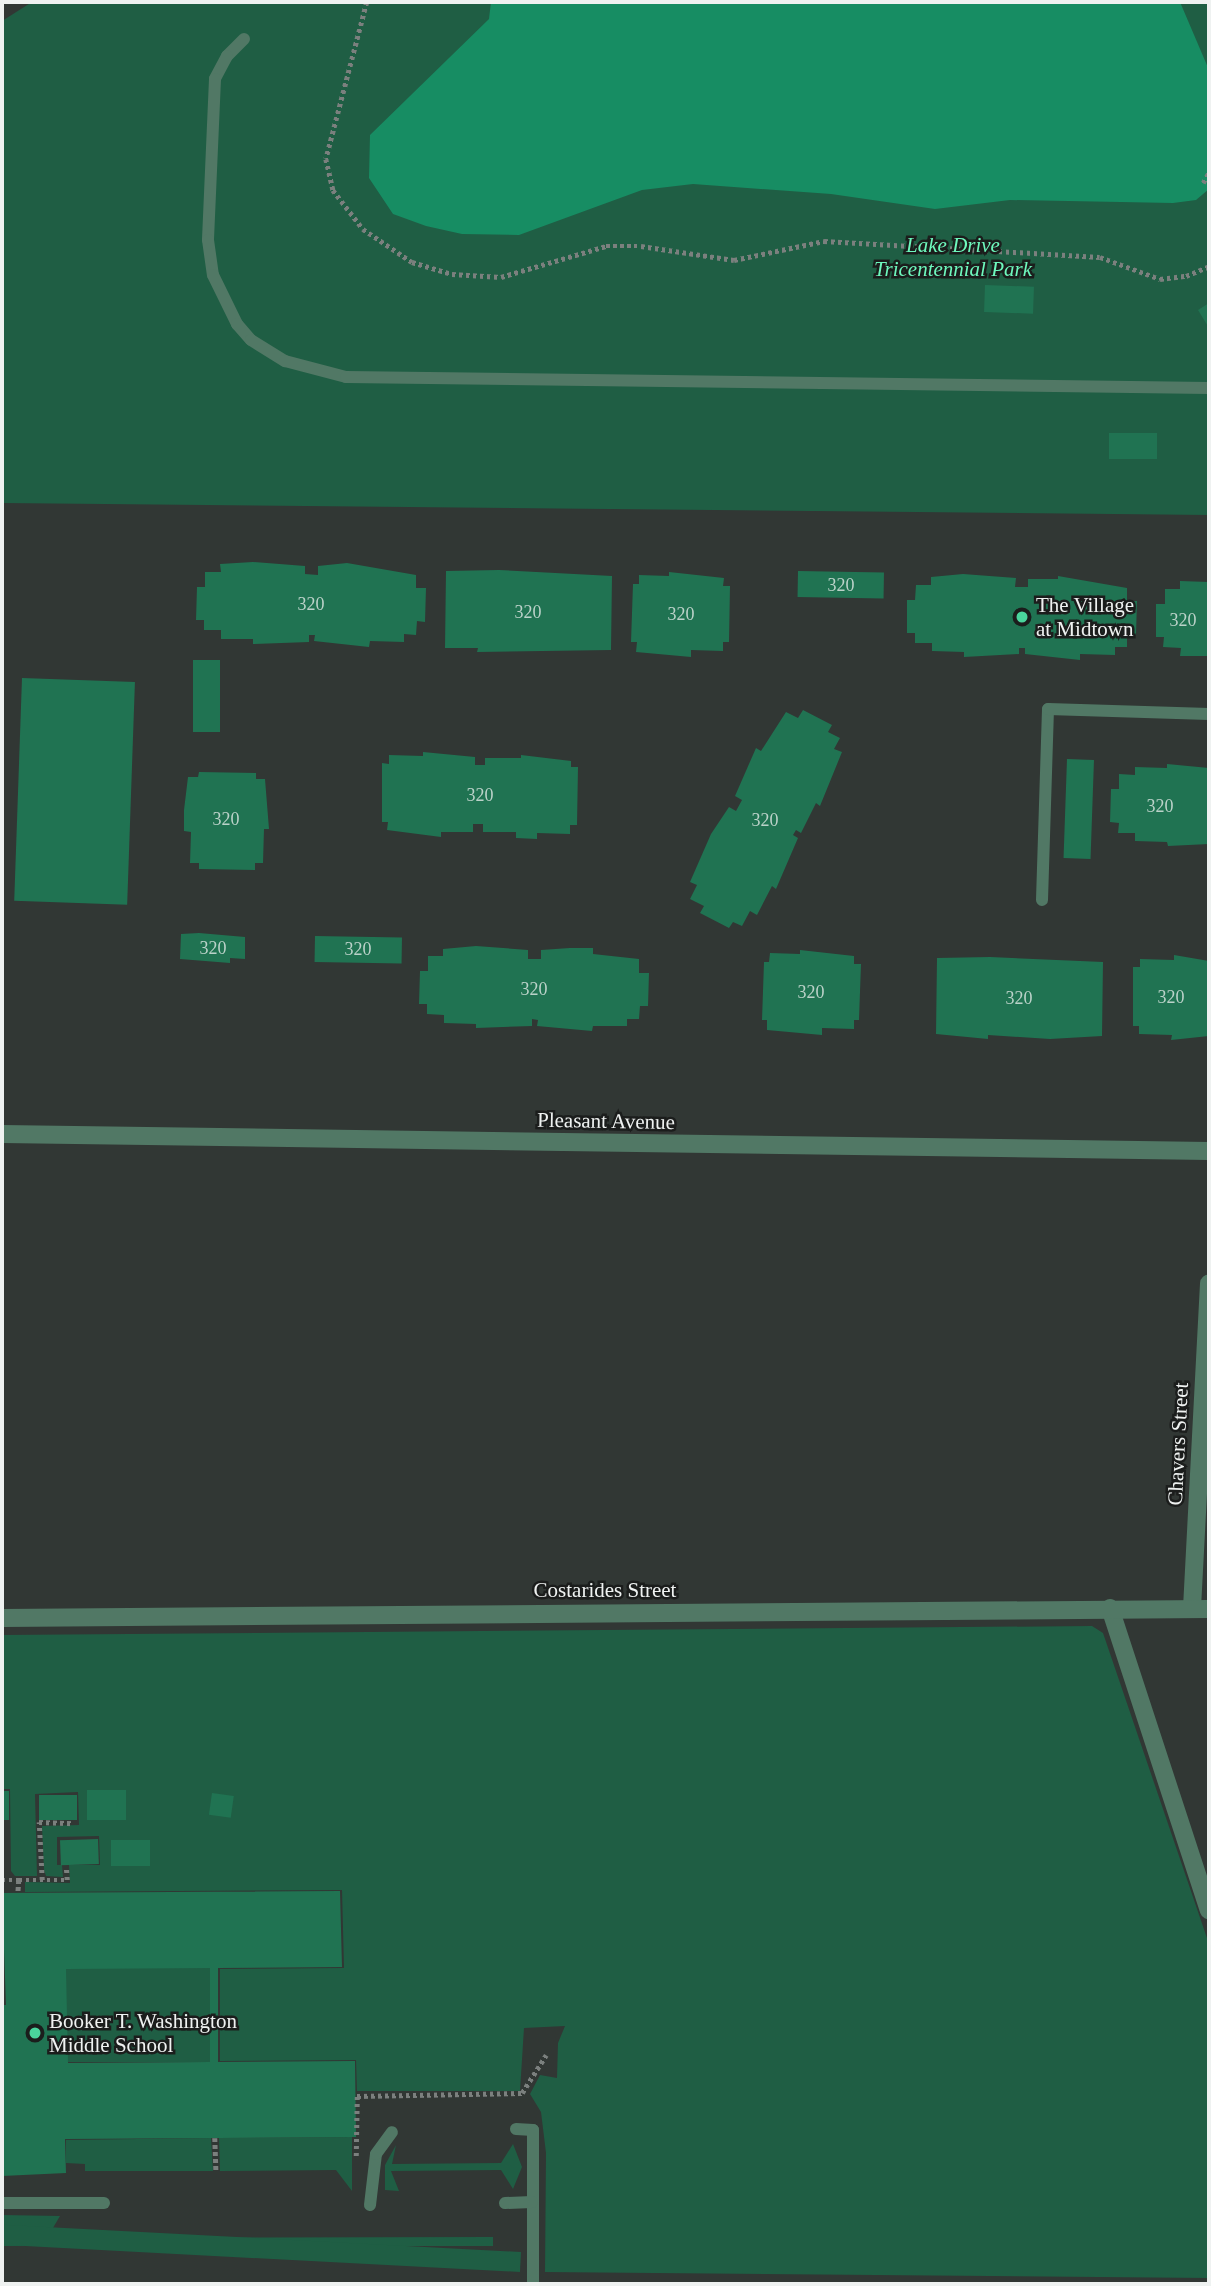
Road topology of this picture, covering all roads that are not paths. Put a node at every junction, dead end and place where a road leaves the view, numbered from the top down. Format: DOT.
graph roads {
  1 [pos="244,39"];
  2 [pos="1209,388"];
  3 [pos="1209,714"];
  4 [pos="1042,901"];
  5 [pos="2,1134"];
  6 [pos="1209,1151"];
  7 [pos="1209,1283"];
  8 [pos="1110,1608"];
  9 [pos="1201,1609"];
  10 [pos="2,1618"];
  11 [pos="1209,1909"];
  12 [pos="516,2129"];
  13 [pos="391,2132"];
  14 [pos="532,2202"];
  15 [pos="2,2203"];
  16 [pos="104,2203"];
  17 [pos="505,2203"];
  18 [pos="370,2205"];
  19 [pos="533,2284"];
  1 -- 2 [label="lane"];
  3 -- 4 [label="lane"];
  5 -- 6 [label="street, Pleasant Avenue"];
  7 -- 9 [label="street, Chavers Street"];
  8 -- 9 [label="street, Costarides Street"];
  8 -- 10 [label="street, Costarides Street"];
  8 -- 11 [label="street"];
  12 -- 14 [label="lane"];
  13 -- 18 [label="lane"];
  14 -- 17 [label="lane"];
  14 -- 19 [label="lane"];
  15 -- 16 [label="lane"];
}
